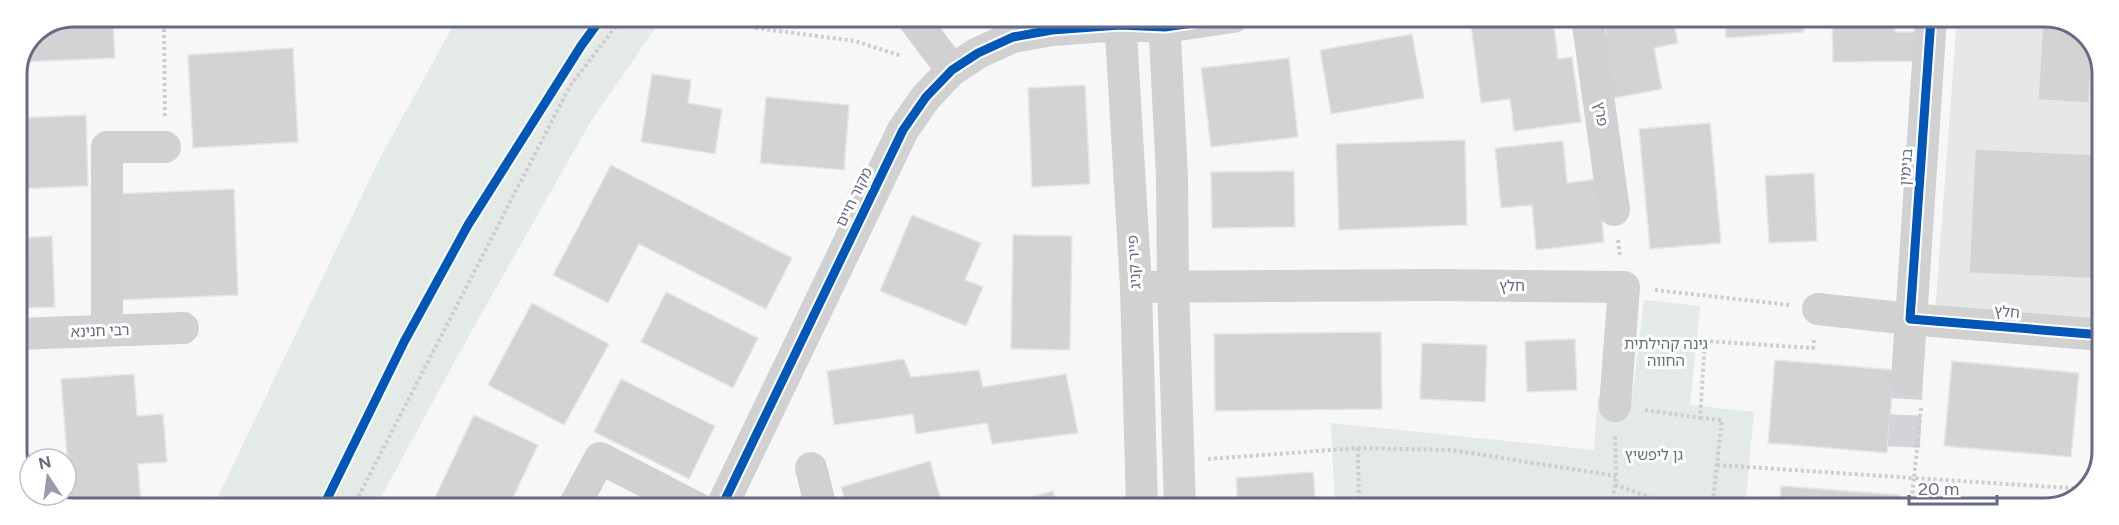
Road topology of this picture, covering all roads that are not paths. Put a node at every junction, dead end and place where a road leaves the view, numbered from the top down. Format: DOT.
graph roads {
  1 [pos="920,27"];
  2 [pos="1012,27"];
  3 [pos="1073,27"];
  4 [pos="1123,27"];
  5 [pos="1165,27"];
  6 [pos="1588,27"];
  7 [pos="1930,27"];
  8 [pos="952,70"];
  9 [pos="165,147"];
  10 [pos="1614,210"];
  11 [pos="1173,286"];
  12 [pos="1136,287"];
  13 [pos="1818,309"];
  14 [pos="1911,319"];
  15 [pos="183,328"];
  16 [pos="107,330"];
  17 [pos="27,334"];
  18 [pos="2092,334"];
  19 [pos="1914,389"];
  20 [pos="1615,406"];
  21 [pos="811,468"];
  22 [pos="578,498"];
  23 [pos="678,498"];
  24 [pos="726,498"];
  25 [pos="818,498"];
  26 [pos="1142,498"];
  27 [pos="1180,498"];
  1 -- 8 [label="street"];
  2 -- 3 [label="street, מקור חיים"];
  2 -- 8 [label="street, מקור חיים"];
  4 -- 12 [label="street, פייר קניג"];
  5 -- 11 [label="street"];
  6 -- 10 [label="street, פרץ"];
  7 -- 14 [label="street, בנימין"];
  8 -- 24 [label="street, מקור חיים"];
  9 -- 16 [label="street"];
  11 -- 12 [label="street, חלץ"];
  11 -- 20 [label="street, חלץ"];
  11 -- 27 [label="street"];
  12 -- 26 [label="street, פייר קניג"];
  13 -- 14 [label="street, חלץ"];
  14 -- 18 [label="street, חלץ"];
  14 -- 19 [label="street, בנימין"];
  15 -- 16 [label="street, רבי חנינא"];
  16 -- 17 [label="street, רבי חנינא"];
  21 -- 25 [label="street"];
  22 -- 23 [label="street"];
}
